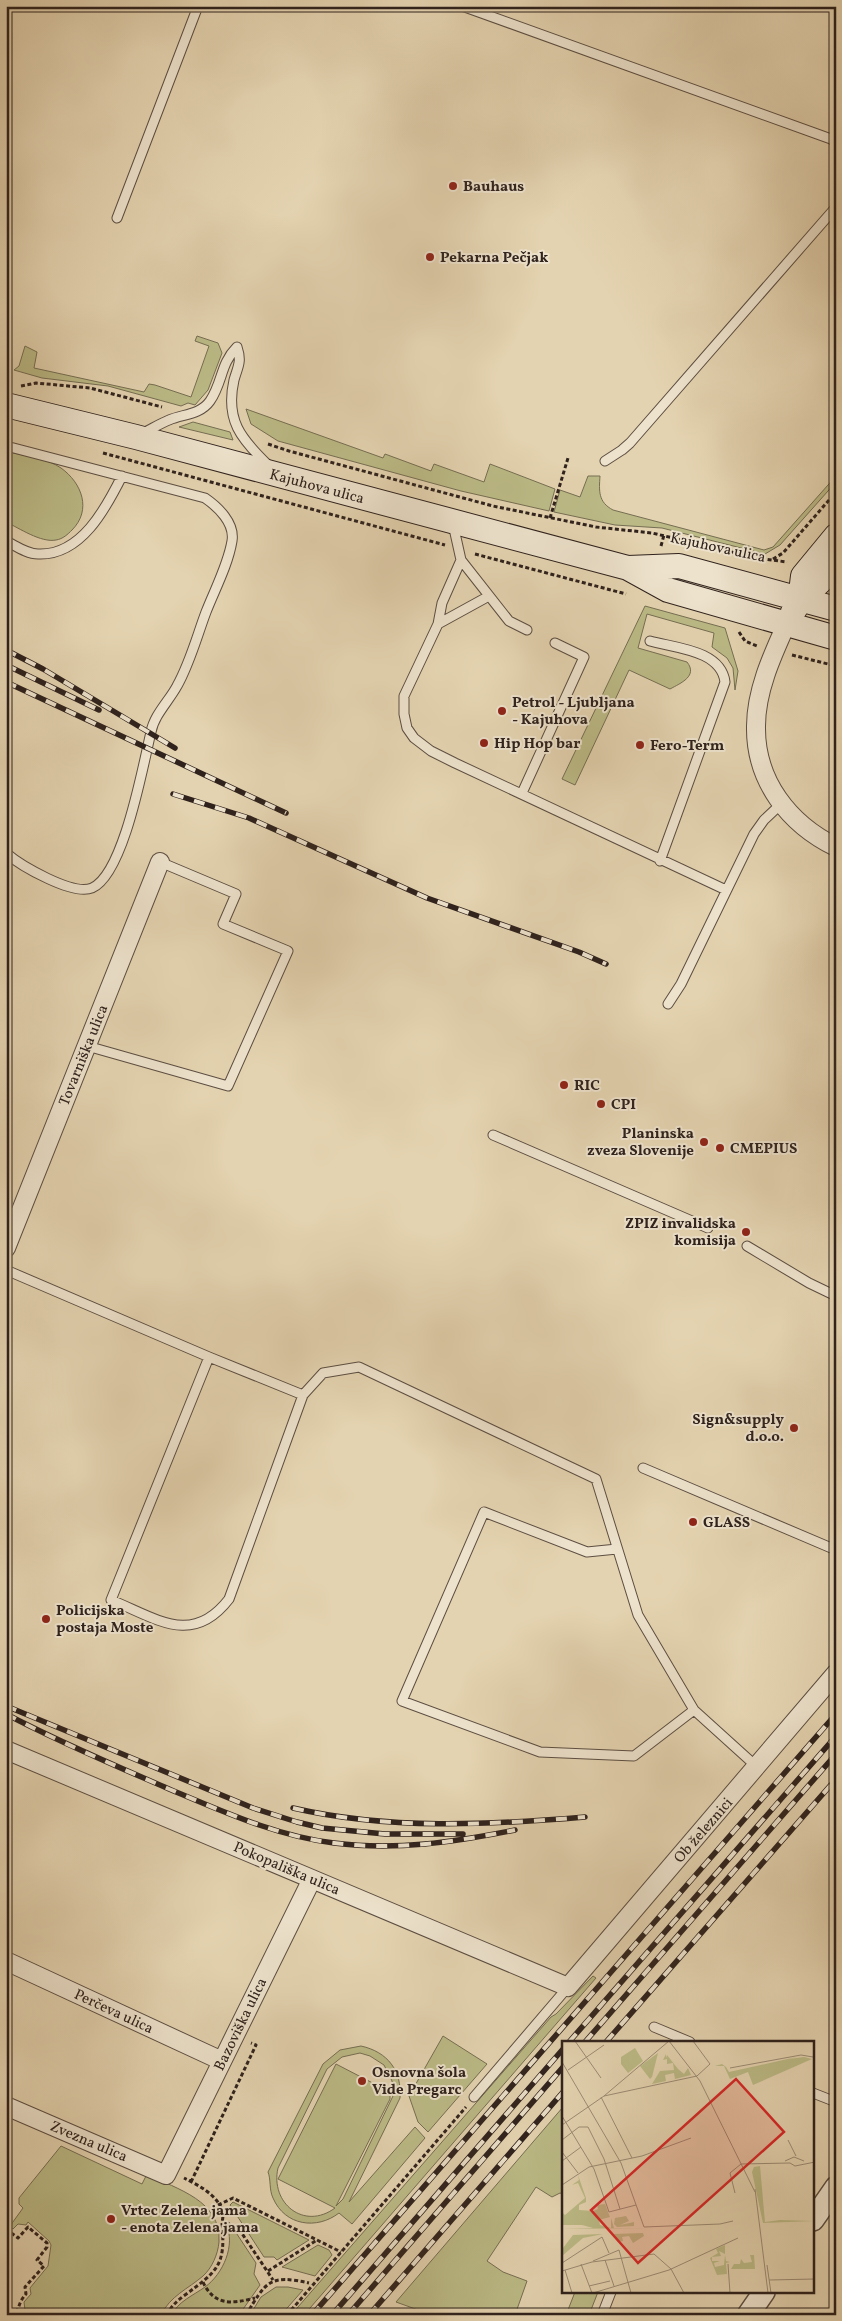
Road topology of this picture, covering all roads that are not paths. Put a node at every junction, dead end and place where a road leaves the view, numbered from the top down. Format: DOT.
graph roads {
  1 [pos="198,6"];
  2 [pos="462,6"];
  3 [pos="836,143"];
  4 [pos="836,207"];
  5 [pos="117,218"];
  6 [pos="6,405"];
  7 [pos="136,437"];
  8 [pos="6,446"];
  9 [pos="605,461"];
  10 [pos="277,475"];
  11 [pos="122,476"];
  12 [pos="452,522"];
  13 [pos="836,536"];
  14 [pos="6,541"];
  15 [pos="462,560"];
  16 [pos="836,566"];
  17 [pos="628,568"];
  18 [pos="489,596"];
  19 [pos="800,600"];
  20 [pos="836,610"];
  21 [pos="438,624"];
  22 [pos="786,625"];
  23 [pos="527,630"];
  24 [pos="836,638"];
  25 [pos="650,641"];
  26 [pos="555,643"];
  27 [pos="522,793"];
  28 [pos="781,804"];
  29 [pos="836,846"];
  30 [pos="6,854"];
  31 [pos="660,861"];
  32 [pos="160,862"];
  33 [pos="726,890"];
  34 [pos="668,1004"];
  35 [pos="87,1046"];
  36 [pos="492,1135"];
  37 [pos="708,1228"];
  38 [pos="747,1246"];
  39 [pos="6,1248"];
  40 [pos="6,1270"];
  41 [pos="836,1296"];
  42 [pos="209,1357"];
  43 [pos="303,1395"];
  44 [pos="643,1468"];
  45 [pos="617,1549"];
  46 [pos="836,1550"];
  47 [pos="836,1673"];
  48 [pos="694,1710"];
  49 [pos="6,1750"];
  50 [pos="757,1767"];
  51 [pos="312,1879"];
  52 [pos="6,1961"];
  53 [pos="568,1987"];
  54 [pos="654,2027"];
  55 [pos="688,2041"];
  56 [pos="222,2061"];
  57 [pos="814,2093"];
  58 [pos="474,2097"];
  59 [pos="836,2102"];
  60 [pos="6,2106"];
  61 [pos="168,2170"];
  62 [pos="836,2187"];
  63 [pos="814,2219"];
  64 [pos="610,2294"];
  65 [pos="763,2294"];
  66 [pos="602,2315"];
  67 [pos="748,2315"];
  1 -- 5 [label="lane"];
  2 -- 3 [label="lane"];
  4 -- 9 [label="lane"];
  6 -- 7 [label="main road, Kajuhova ulica"];
  7 -- 10 [label="main road, Kajuhova ulica"];
  7 -- 10 [label="lane"];
  8 -- 11 [label="lane"];
  10 -- 12 [label="main road, Kajuhova ulica"];
  11 -- 14 [label="lane"];
  11 -- 30 [label="lane"];
  12 -- 15 [label="lane"];
  12 -- 17 [label="main road, Kajuhova ulica"];
  13 -- 19 [label="main road"];
  15 -- 18 [label="lane"];
  15 -- 21 [label="lane"];
  16 -- 19 [label="main road"];
  17 -- 19 [label="main road, Kajuhova ulica"];
  17 -- 22 [label="main road, Kajuhova ulica"];
  18 -- 21 [label="lane"];
  18 -- 23 [label="lane"];
  19 -- 20 [label="main road, Kajuhova ulica"];
  19 -- 22 [label="main road"];
  21 -- 27 [label="lane"];
  22 -- 24 [label="main road, Kajuhova ulica"];
  22 -- 28 [label="street"];
  25 -- 31 [label="lane"];
  26 -- 27 [label="lane"];
  27 -- 31 [label="lane"];
  28 -- 29 [label="street"];
  28 -- 33 [label="lane"];
  31 -- 33 [label="lane"];
  32 -- 35 [label="street, Tovarniška ulica"];
  32 -- 35 [label="lane"];
  33 -- 34 [label="lane"];
  35 -- 39 [label="street, Tovarniška ulica"];
  36 -- 37 [label="lane"];
  38 -- 41 [label="lane"];
  40 -- 42 [label="lane"];
  42 -- 43 [label="lane"];
  42 -- 43 [label="lane"];
  43 -- 45 [label="lane"];
  44 -- 46 [label="lane"];
  45 -- 48 [label="lane"];
  45 -- 48 [label="lane"];
  47 -- 50 [label="street, Ob železnici"];
  48 -- 50 [label="lane"];
  49 -- 51 [label="street, Pokopališka ulica"];
  50 -- 53 [label="street, Ob železnici"];
  51 -- 53 [label="street, Pokopališka ulica"];
  51 -- 56 [label="street, Bazoviška ulica"];
  52 -- 56 [label="street, Perčeva ulica"];
  53 -- 58 [label="lane"];
  54 -- 55 [label="lane"];
  56 -- 61 [label="street, Bazoviška ulica"];
  57 -- 59 [label="lane"];
  60 -- 61 [label="street, Zvezna ulica"];
  62 -- 63 [label="street"];
  64 -- 66 [label="lane"];
  65 -- 67 [label="street"];
}
